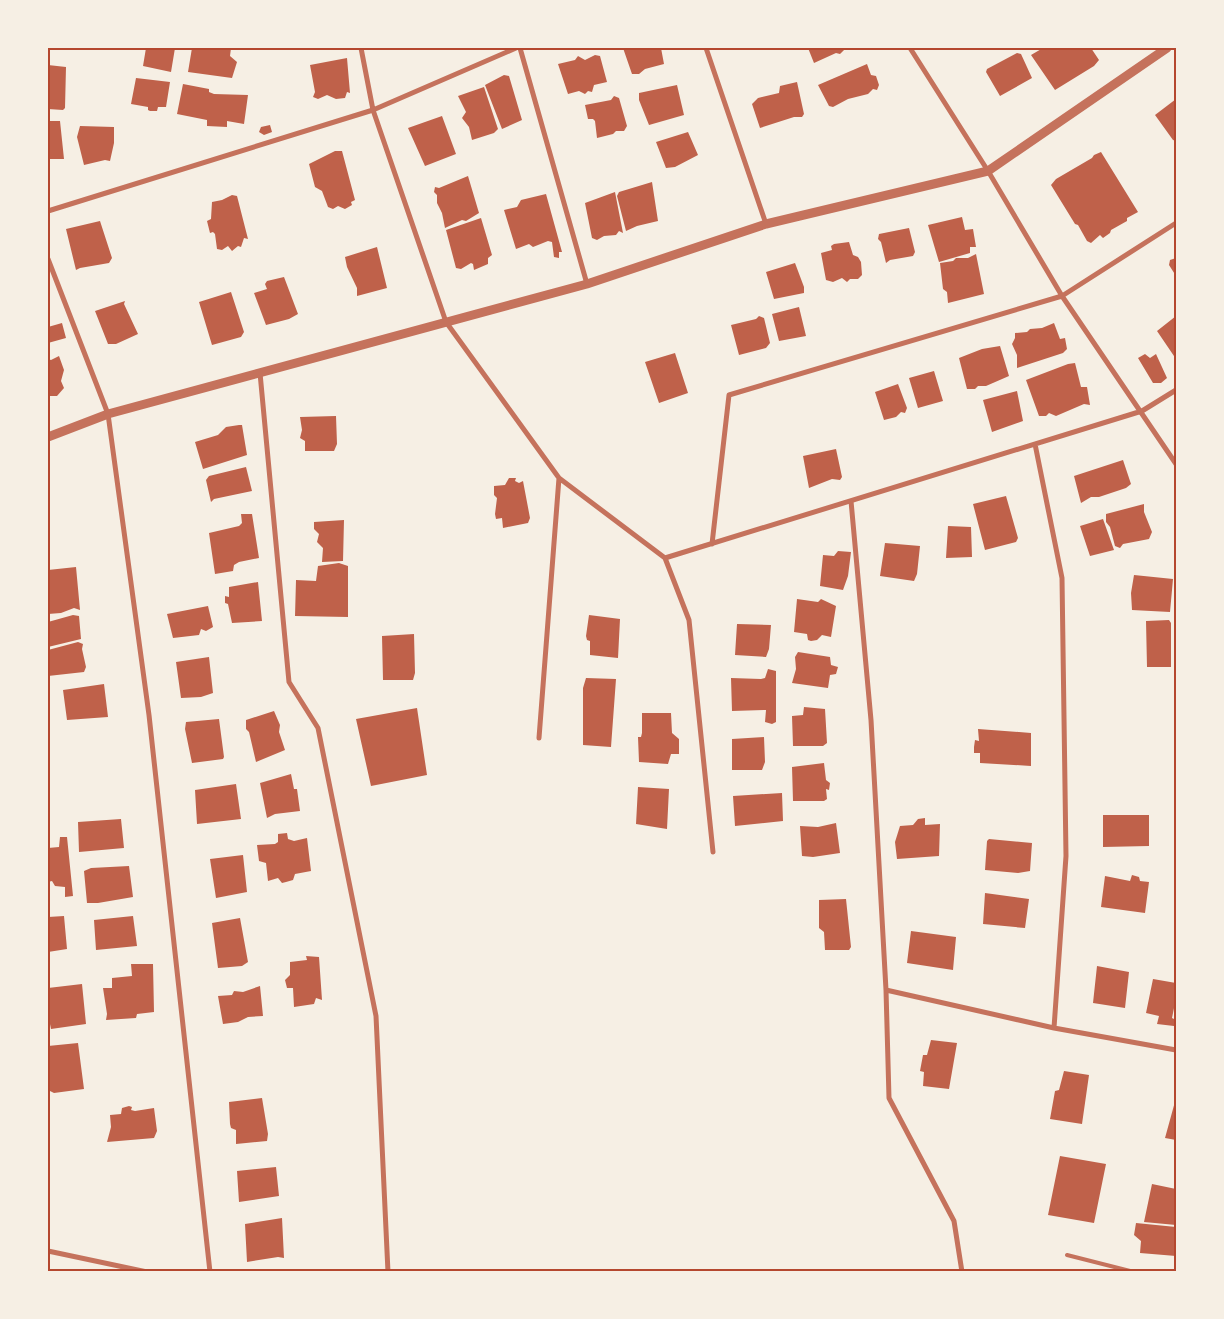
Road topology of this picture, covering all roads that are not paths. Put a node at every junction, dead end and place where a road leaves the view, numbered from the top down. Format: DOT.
graph roads {
  1 [pos="361,48"];
  2 [pos="516,48"];
  3 [pos="520,48"];
  4 [pos="706,48"];
  5 [pos="910,48"];
  6 [pos="1167,48"];
  7 [pos="373,110"];
  8 [pos="988,171"];
  9 [pos="48,211"];
  10 [pos="1176,223"];
  11 [pos="766,224"];
  12 [pos="48,258"];
  13 [pos="586,284"];
  14 [pos="1062,296"];
  15 [pos="446,322"];
  16 [pos="260,373"];
  17 [pos="1176,390"];
  18 [pos="1142,411"];
  19 [pos="108,414"];
  20 [pos="48,437"];
  21 [pos="1035,444"];
  22 [pos="1176,464"];
  23 [pos="559,478"];
  24 [pos="851,501"];
  25 [pos="712,544"];
  26 [pos="665,558"];
  27 [pos="539,738"];
  28 [pos="713,852"];
  29 [pos="886,990"];
  30 [pos="1054,1028"];
  31 [pos="1176,1050"];
  32 [pos="48,1251"];
  33 [pos="1067,1255"];
  34 [pos="146,1272"];
  35 [pos="210,1272"];
  36 [pos="388,1272"];
  37 [pos="962,1272"];
  38 [pos="1134,1272"];
  1 -- 7 [label="street"];
  2 -- 7 [label="street"];
  3 -- 13 [label="street"];
  4 -- 11 [label="street"];
  5 -- 8 [label="street"];
  6 -- 8 [label="street"];
  7 -- 9 [label="street"];
  7 -- 15 [label="street"];
  8 -- 11 [label="street"];
  8 -- 14 [label="street"];
  10 -- 14 [label="street"];
  11 -- 13 [label="street"];
  12 -- 19 [label="street"];
  13 -- 15 [label="street"];
  14 -- 18 [label="street"];
  14 -- 25 [label="street"];
  15 -- 16 [label="street"];
  15 -- 23 [label="street"];
  16 -- 19 [label="street"];
  16 -- 36 [label="street"];
  17 -- 18 [label="street"];
  18 -- 21 [label="street"];
  18 -- 22 [label="street"];
  19 -- 20 [label="street"];
  19 -- 35 [label="street"];
  21 -- 24 [label="street"];
  21 -- 30 [label="street"];
  23 -- 26 [label="street"];
  23 -- 27 [label="street"];
  24 -- 25 [label="street"];
  24 -- 29 [label="street"];
  25 -- 26 [label="street"];
  26 -- 28 [label="street"];
  29 -- 30 [label="street"];
  29 -- 37 [label="street"];
  30 -- 31 [label="street"];
  32 -- 34 [label="street"];
  33 -- 38 [label="lane"];
}
